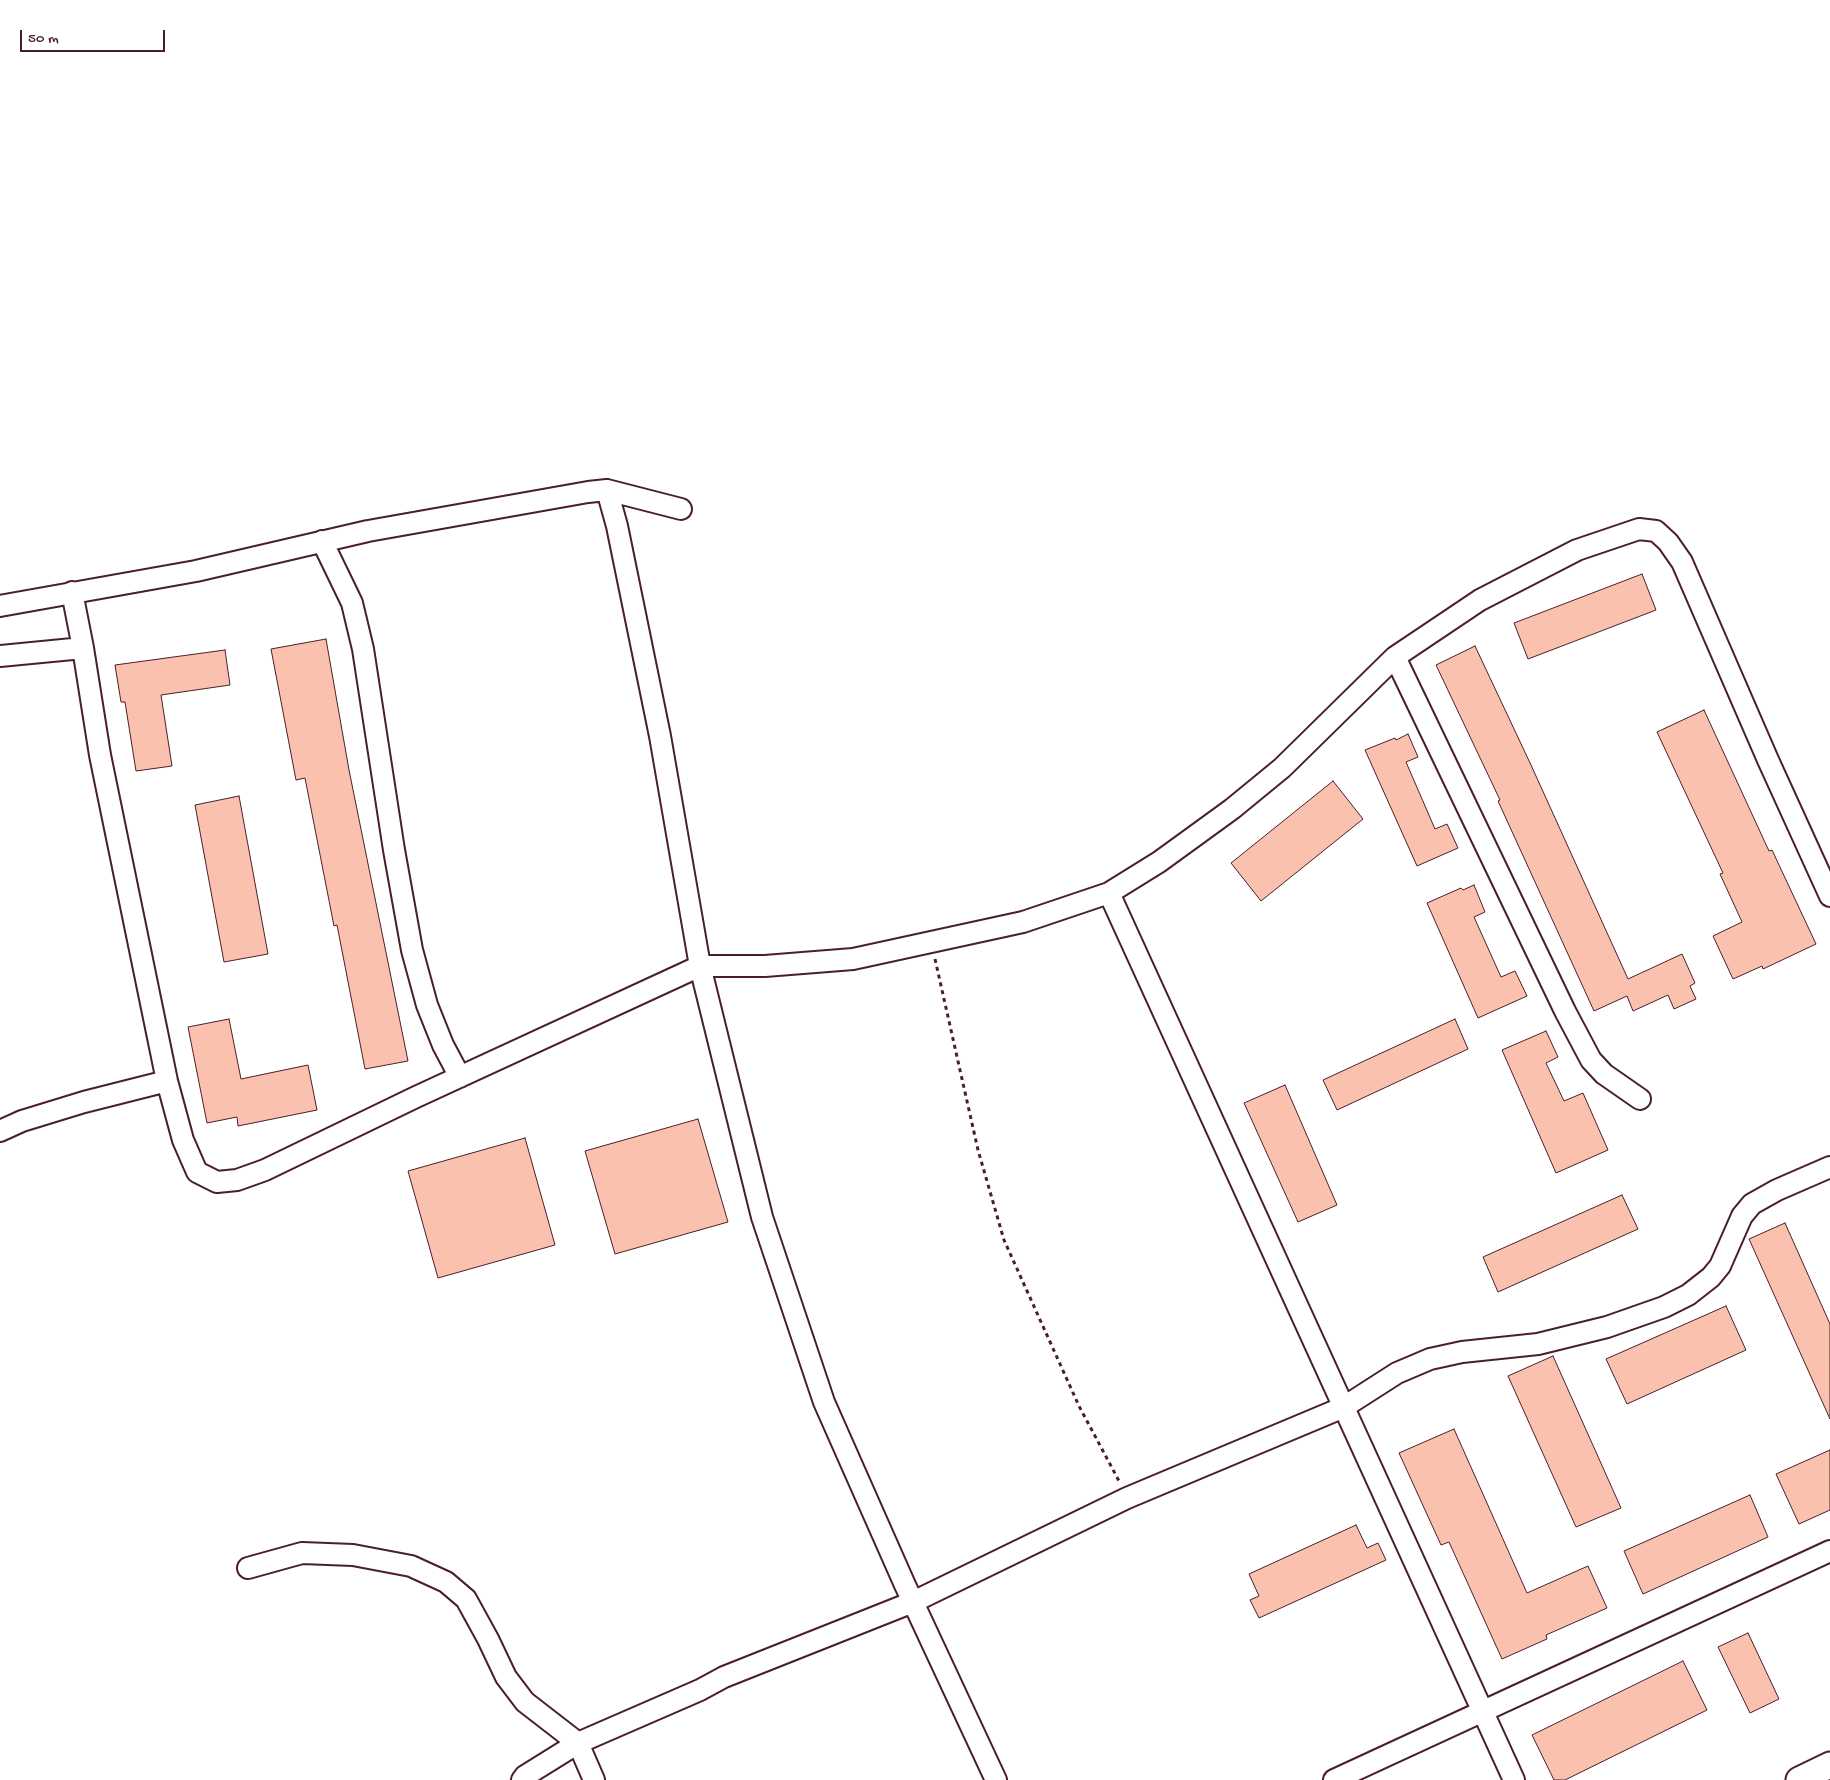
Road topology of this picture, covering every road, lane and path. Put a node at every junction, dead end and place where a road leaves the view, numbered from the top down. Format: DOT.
graph roads {
  1 [pos="608,490"];
  2 [pos="681,508"];
  3 [pos="322,541"];
  4 [pos="72,592"];
  5 [pos="0,606"];
  6 [pos="83,648"];
  7 [pos="0,656"];
  8 [pos="1395,658"];
  9 [pos="1109,893"];
  10 [pos="1830,896"];
  11 [pos="932,942"];
  12 [pos="700,966"];
  13 [pos="460,1077"];
  14 [pos="167,1082"];
  15 [pos="1640,1099"];
  16 [pos="0,1130"];
  17 [pos="1830,1166"];
  18 [pos="1344,1407"];
  19 [pos="1127,1498"];
  20 [pos="1830,1551"];
  21 [pos="248,1568"];
  22 [pos="913,1602"];
  23 [pos="1483,1711"];
  24 [pos="578,1743"];
  25 [pos="1830,1765"];
  26 [pos="522,1780"];
  27 [pos="594,1780"];
  28 [pos="996,1780"];
  29 [pos="1334,1780"];
  30 [pos="1514,1780"];
  31 [pos="1800,1780"];
  1 -- 2 [label="street"];
  1 -- 3 [label="street"];
  1 -- 12 [label="street"];
  3 -- 4 [label="street"];
  3 -- 13 [label="street"];
  4 -- 5 [label="street"];
  4 -- 6 [label="street"];
  6 -- 7 [label="street"];
  6 -- 14 [label="street"];
  8 -- 9 [label="street"];
  8 -- 10 [label="street"];
  8 -- 15 [label="street"];
  9 -- 11 [label="street"];
  9 -- 18 [label="street"];
  11 -- 12 [label="street"];
  11 -- 19 [label="path"];
  12 -- 13 [label="street"];
  12 -- 22 [label="street"];
  13 -- 14 [label="street"];
  14 -- 16 [label="street"];
  17 -- 18 [label="street"];
  18 -- 19 [label="street"];
  18 -- 23 [label="street"];
  19 -- 22 [label="street"];
  20 -- 23 [label="street"];
  21 -- 24 [label="street"];
  22 -- 24 [label="street"];
  22 -- 28 [label="street"];
  23 -- 29 [label="street"];
  23 -- 30 [label="street"];
  24 -- 26 [label="street"];
  24 -- 27 [label="street"];
  25 -- 31 [label="main road"];
}
